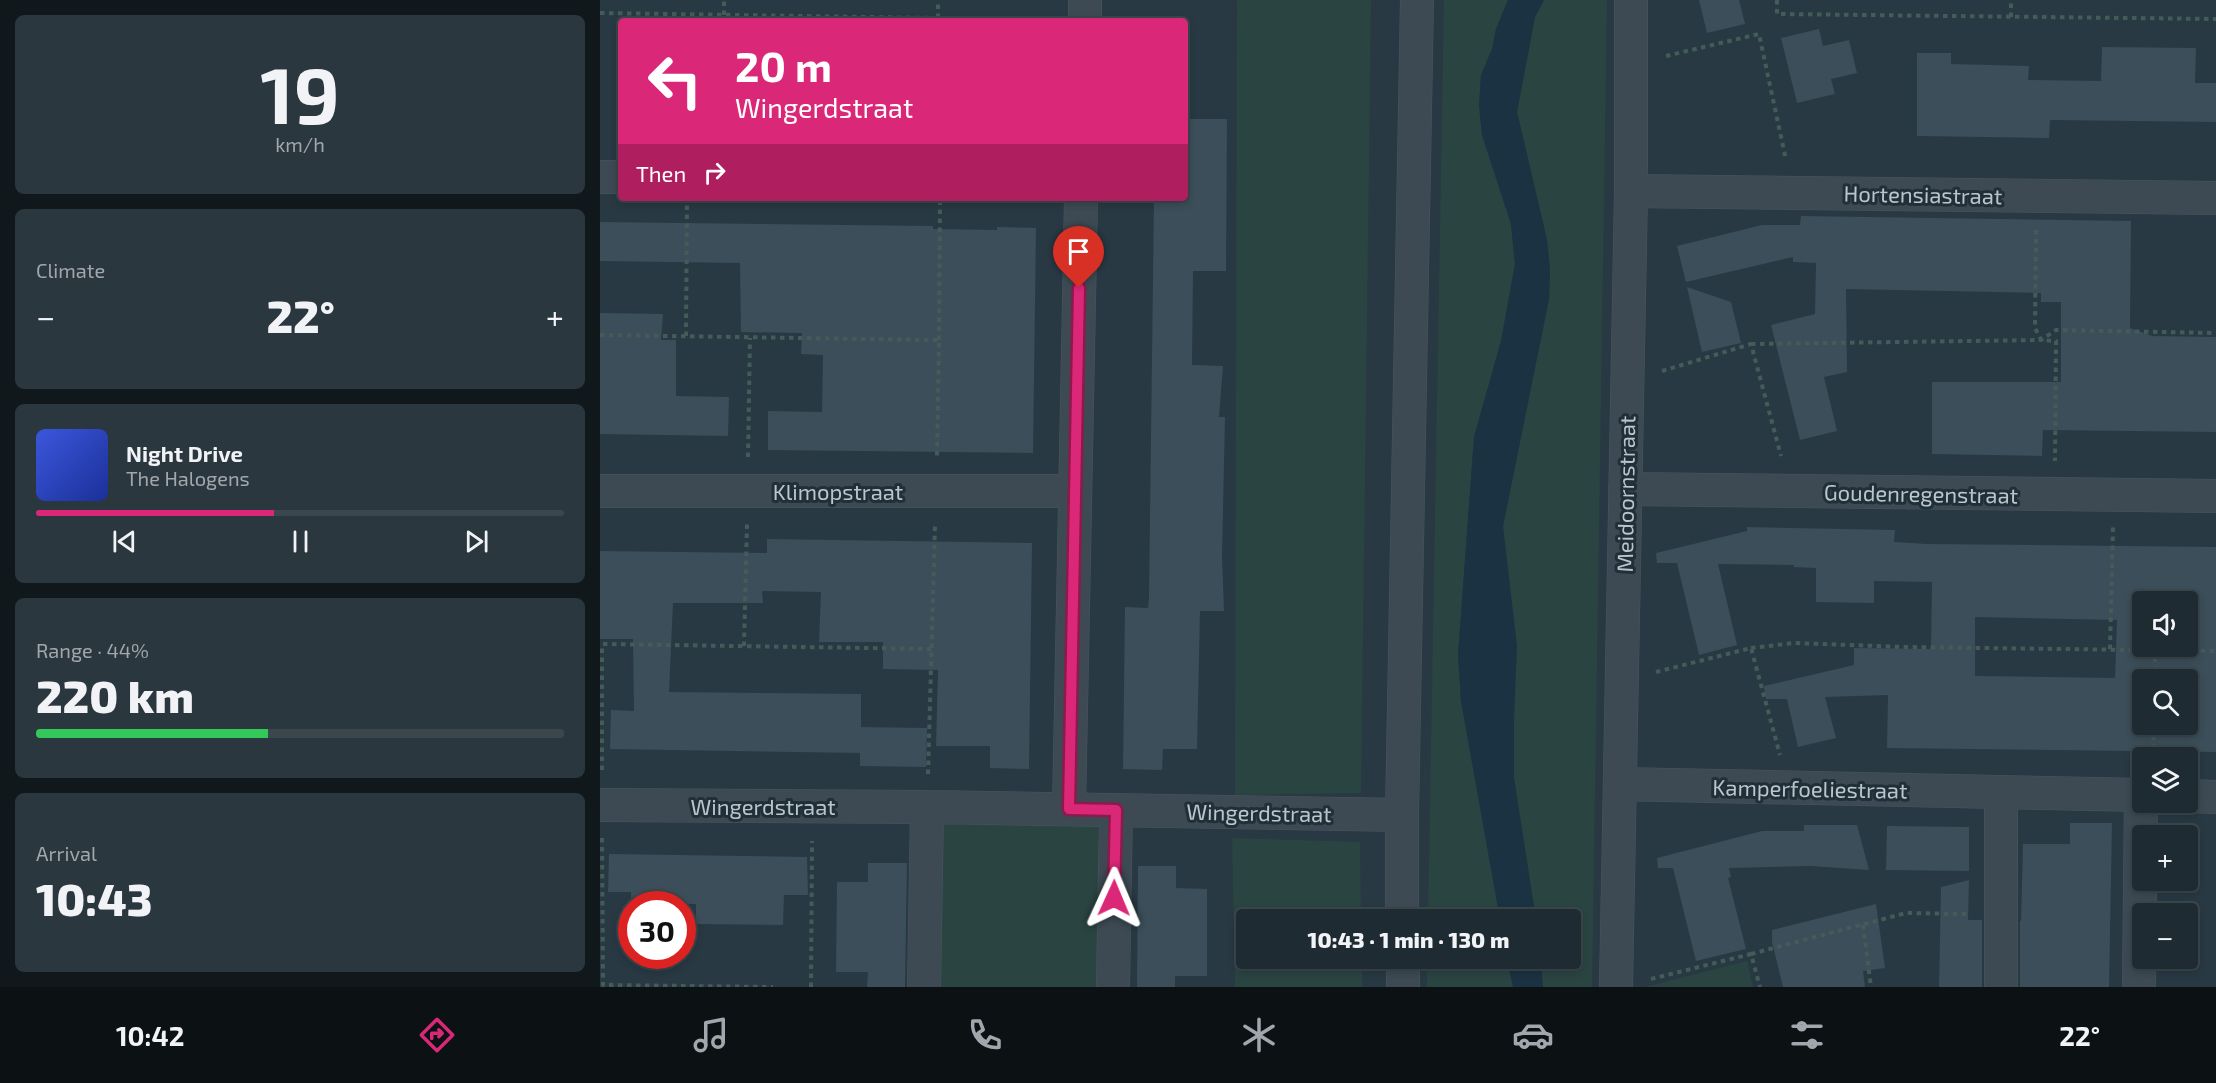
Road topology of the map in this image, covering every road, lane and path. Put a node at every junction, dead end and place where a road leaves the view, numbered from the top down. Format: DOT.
graph roads {
  1 [pos="724,0"];
  2 [pos="938,0"];
  3 [pos="1085,0"];
  4 [pos="1417,0"];
  5 [pos="1631,0"];
  6 [pos="1777,0"];
  7 [pos="2011,0"];
  8 [pos="600,13"];
  9 [pos="724,15"];
  10 [pos="752,15"];
  11 [pos="2011,17"];
  12 [pos="892,18"];
  13 [pos="938,18"];
  14 [pos="1085,18"];
  15 [pos="2216,19"];
  16 [pos="1631,65"];
  17 [pos="600,177"];
  18 [pos="618,177"];
  19 [pos="1631,191"];
  20 [pos="1793,192"];
  21 [pos="2037,196"];
  22 [pos="2216,198"];
  23 [pos="687,201"];
  24 [pos="940,201"];
  25 [pos="1081,201"];
  26 [pos="2216,333"];
  27 [pos="686,336"];
  28 [pos="750,338"];
  29 [pos="939,340"];
  30 [pos="2041,340"];
  31 [pos="1751,344"];
  32 [pos="1627,382"];
  33 [pos="1625,489"];
  34 [pos="600,490"];
  35 [pos="748,491"];
  36 [pos="1075,491"];
  37 [pos="1791,491"];
  38 [pos="2048,494"];
  39 [pos="2114,495"];
  40 [pos="2216,496"];
  41 [pos="601,644"];
  42 [pos="744,646"];
  43 [pos="1751,648"];
  44 [pos="932,649"];
  45 [pos="2110,649"];
  46 [pos="2132,649"];
  47 [pos="2198,651"];
  48 [pos="2216,651"];
  49 [pos="1622,680"];
  50 [pos="1620,784"];
  51 [pos="1788,787"];
  52 [pos="2001,792"];
  53 [pos="2132,795"];
  54 [pos="2198,796"];
  55 [pos="2216,796"];
  56 [pos="601,805"];
  57 [pos="813,807"];
  58 [pos="927,807"];
  59 [pos="1069,809"];
  60 [pos="1116,810"];
  61 [pos="2141,813"];
  62 [pos="1402,815"];
  63 [pos="1402,909"];
  64 [pos="2001,914"];
  65 [pos="1863,925"];
  66 [pos="1751,954"];
  67 [pos="1402,969"];
  68 [pos="773,987"];
  69 [pos="810,987"];
  70 [pos="924,987"];
  71 [pos="1113,987"];
  72 [pos="1403,987"];
  73 [pos="1616,987"];
  74 [pos="1760,987"];
  75 [pos="1871,987"];
  76 [pos="2001,987"];
  77 [pos="2139,987"];
  1 -- 9 [label="path"];
  2 -- 13 [label="path"];
  3 -- 14 [label="street"];
  4 -- 62 [label="street"];
  5 -- 16 [label="street, Meidoornstraat"];
  6 -- 11 [label="path"];
  7 -- 11 [label="path"];
  8 -- 9 [label="path"];
  9 -- 10 [label="path"];
  10 -- 12 [label="path"];
  11 -- 15 [label="path"];
  16 -- 19 [label="street, Meidoornstraat"];
  16 -- 20 [label="path"];
  17 -- 18 [label="street"];
  19 -- 20 [label="street, Hortensiastraat"];
  19 -- 32 [label="street, Meidoornstraat"];
  20 -- 21 [label="street, Hortensiastraat"];
  21 -- 22 [label="street, Hortensiastraat"];
  21 -- 30 [label="path"];
  23 -- 27 [label="path"];
  24 -- 29 [label="path"];
  25 -- 36 [label="street"];
  26 -- 30 [label="path"];
  28 -- 35 [label="path"];
  30 -- 31 [label="path"];
  30 -- 38 [label="path"];
  31 -- 32 [label="path"];
  31 -- 37 [label="path"];
  32 -- 33 [label="street, Meidoornstraat"];
  33 -- 37 [label="street, Goudenregenstraat"];
  33 -- 49 [label="street, Meidoornstraat"];
  34 -- 35 [label="street, Klimopstraat"];
  35 -- 36 [label="street, Klimopstraat"];
  35 -- 42 [label="path"];
  36 -- 59 [label="street"];
  37 -- 38 [label="street, Goudenregenstraat"];
  38 -- 39 [label="street, Goudenregenstraat"];
  39 -- 40 [label="street, Goudenregenstraat"];
  39 -- 45 [label="path"];
  41 -- 42 [label="path"];
  41 -- 56 [label="path"];
  42 -- 44 [label="path"];
  43 -- 45 [label="path"];
  43 -- 49 [label="path"];
  43 -- 51 [label="path"];
  45 -- 46 [label="path"];
  47 -- 48 [label="path"];
  49 -- 50 [label="street, Meidoornstraat"];
  50 -- 51 [label="street, Kamperfoeliestraat"];
  50 -- 73 [label="street, Meidoornstraat"];
  51 -- 52 [label="street, Kamperfoeliestraat"];
  52 -- 53 [label="street, Kamperfoeliestraat"];
  52 -- 64 [label="street"];
  54 -- 55 [label="street"];
  56 -- 57 [label="street, Wingerdstraat"];
  56 -- 68 [label="path"];
  57 -- 58 [label="street, Wingerdstraat"];
  57 -- 69 [label="path"];
  58 -- 59 [label="street, Wingerdstraat"];
  58 -- 70 [label="street"];
  59 -- 60 [label="street, Wingerdstraat"];
  60 -- 62 [label="street, Wingerdstraat"];
  60 -- 71 [label="street"];
  61 -- 77 [label="street, Kamperfoeliestraat"];
  62 -- 63 [label="street"];
  64 -- 65 [label="path"];
  64 -- 76 [label="street"];
  65 -- 66 [label="path"];
  65 -- 75 [label="path"];
  66 -- 73 [label="path"];
  66 -- 74 [label="path"];
  67 -- 72 [label="street"];
}
